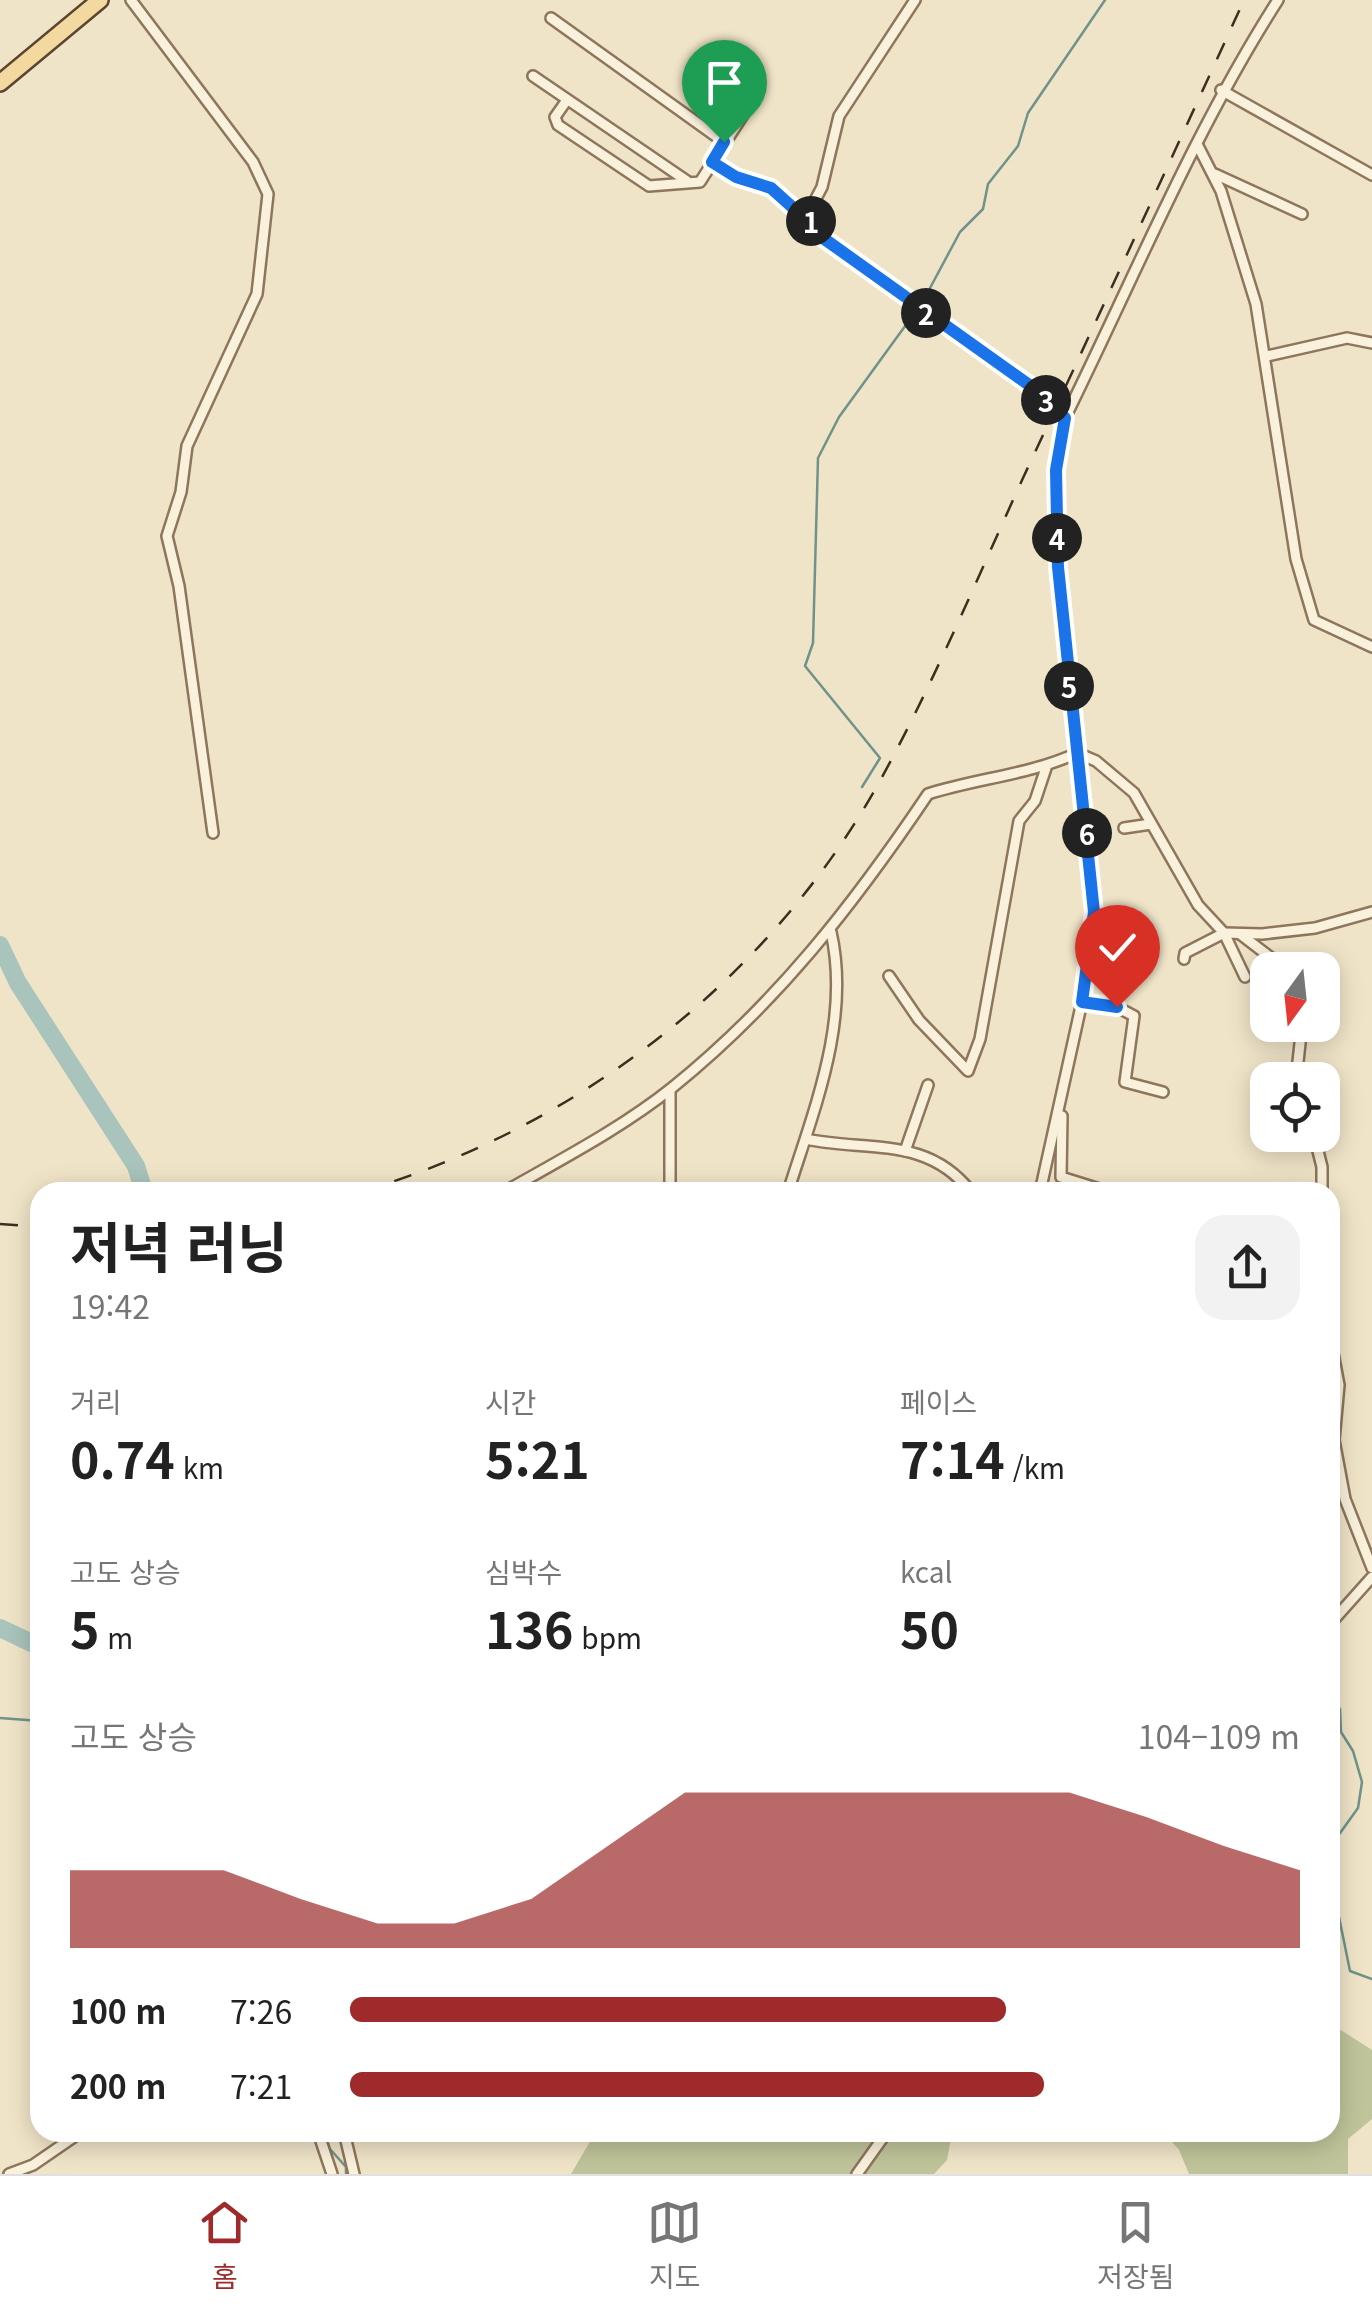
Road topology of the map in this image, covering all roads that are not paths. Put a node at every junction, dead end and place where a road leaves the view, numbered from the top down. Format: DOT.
graph roads {
  1 [pos="100,0"];
  2 [pos="131,0"];
  3 [pos="914,0"];
  4 [pos="1278,0"];
  5 [pos="551,18"];
  6 [pos="533,76"];
  7 [pos="0,83"];
  8 [pos="759,90"];
  9 [pos="1221,90"];
  10 [pos="566,100"];
  11 [pos="724,142"];
  12 [pos="1194,155"];
  13 [pos="712,162"];
  14 [pos="1215,174"];
  15 [pos="1372,175"];
  16 [pos="686,181"];
  17 [pos="806,210"];
  18 [pos="1302,214"];
  19 [pos="1372,343"];
  20 [pos="1267,356"];
  21 [pos="1065,418"];
  22 [pos="1372,648"];
  23 [pos="1077,753"];
  24 [pos="1046,768"];
  25 [pos="1151,824"];
  26 [pos="1124,828"];
  27 [pos="213,833"];
  28 [pos="1372,912"];
  29 [pos="831,932"];
  30 [pos="1224,933"];
  31 [pos="1240,934"];
  32 [pos="1264,952"];
  33 [pos="1184,959"];
  34 [pos="889,976"];
  35 [pos="1245,977"];
  36 [pos="1082,1002"];
  37 [pos="928,1084"];
  38 [pos="670,1090"];
  39 [pos="1163,1092"];
  40 [pos="1061,1108"];
  41 [pos="806,1139"];
  42 [pos="905,1152"];
  43 [pos="1318,1152"];
  44 [pos="520,1182"];
  45 [pos="670,1182"];
  46 [pos="791,1182"];
  47 [pos="961,1182"];
  48 [pos="1042,1182"];
  49 [pos="1075,1182"];
  50 [pos="1322,1182"];
  51 [pos="1340,1472"];
  52 [pos="1372,1568"];
  53 [pos="1372,1577"];
  54 [pos="1340,1613"];
  55 [pos="66,2142"];
  56 [pos="321,2142"];
  57 [pos="346,2142"];
  58 [pos="880,2142"];
  59 [pos="9,2174"];
  60 [pos="332,2174"];
  61 [pos="354,2174"];
  62 [pos="856,2174"];
  1 -- 7 [label="main road"];
  2 -- 27 [label="street"];
  3 -- 17 [label="street"];
  4 -- 9 [label="street"];
  5 -- 11 [label="street"];
  6 -- 10 [label="street"];
  8 -- 11 [label="street"];
  9 -- 12 [label="street"];
  9 -- 15 [label="street"];
  10 -- 16 [label="street"];
  10 -- 16 [label="street"];
  11 -- 13 [label="street"];
  12 -- 14 [label="street"];
  12 -- 21 [label="street"];
  13 -- 16 [label="street"];
  13 -- 17 [label="street"];
  14 -- 18 [label="street"];
  14 -- 20 [label="street"];
  17 -- 21 [label="street"];
  19 -- 20 [label="street"];
  20 -- 22 [label="street"];
  21 -- 23 [label="street"];
  23 -- 24 [label="street"];
  23 -- 25 [label="street"];
  23 -- 36 [label="street"];
  24 -- 29 [label="street"];
  24 -- 34 [label="street"];
  25 -- 26 [label="street"];
  25 -- 30 [label="street"];
  28 -- 31 [label="street"];
  29 -- 38 [label="street"];
  29 -- 41 [label="street"];
  30 -- 31 [label="street"];
  30 -- 33 [label="street"];
  30 -- 35 [label="street"];
  31 -- 32 [label="street"];
  36 -- 39 [label="street"];
  36 -- 40 [label="street"];
  37 -- 42 [label="street"];
  38 -- 44 [label="street"];
  38 -- 45 [label="street"];
  40 -- 48 [label="street"];
  40 -- 49 [label="street"];
  41 -- 42 [label="street"];
  41 -- 46 [label="street"];
  42 -- 47 [label="street"];
  43 -- 50 [label="street"];
  51 -- 52 [label="street"];
  53 -- 54 [label="street"];
  55 -- 59 [label="street"];
  56 -- 60 [label="street"];
  57 -- 61 [label="street"];
  58 -- 62 [label="street"];
}
